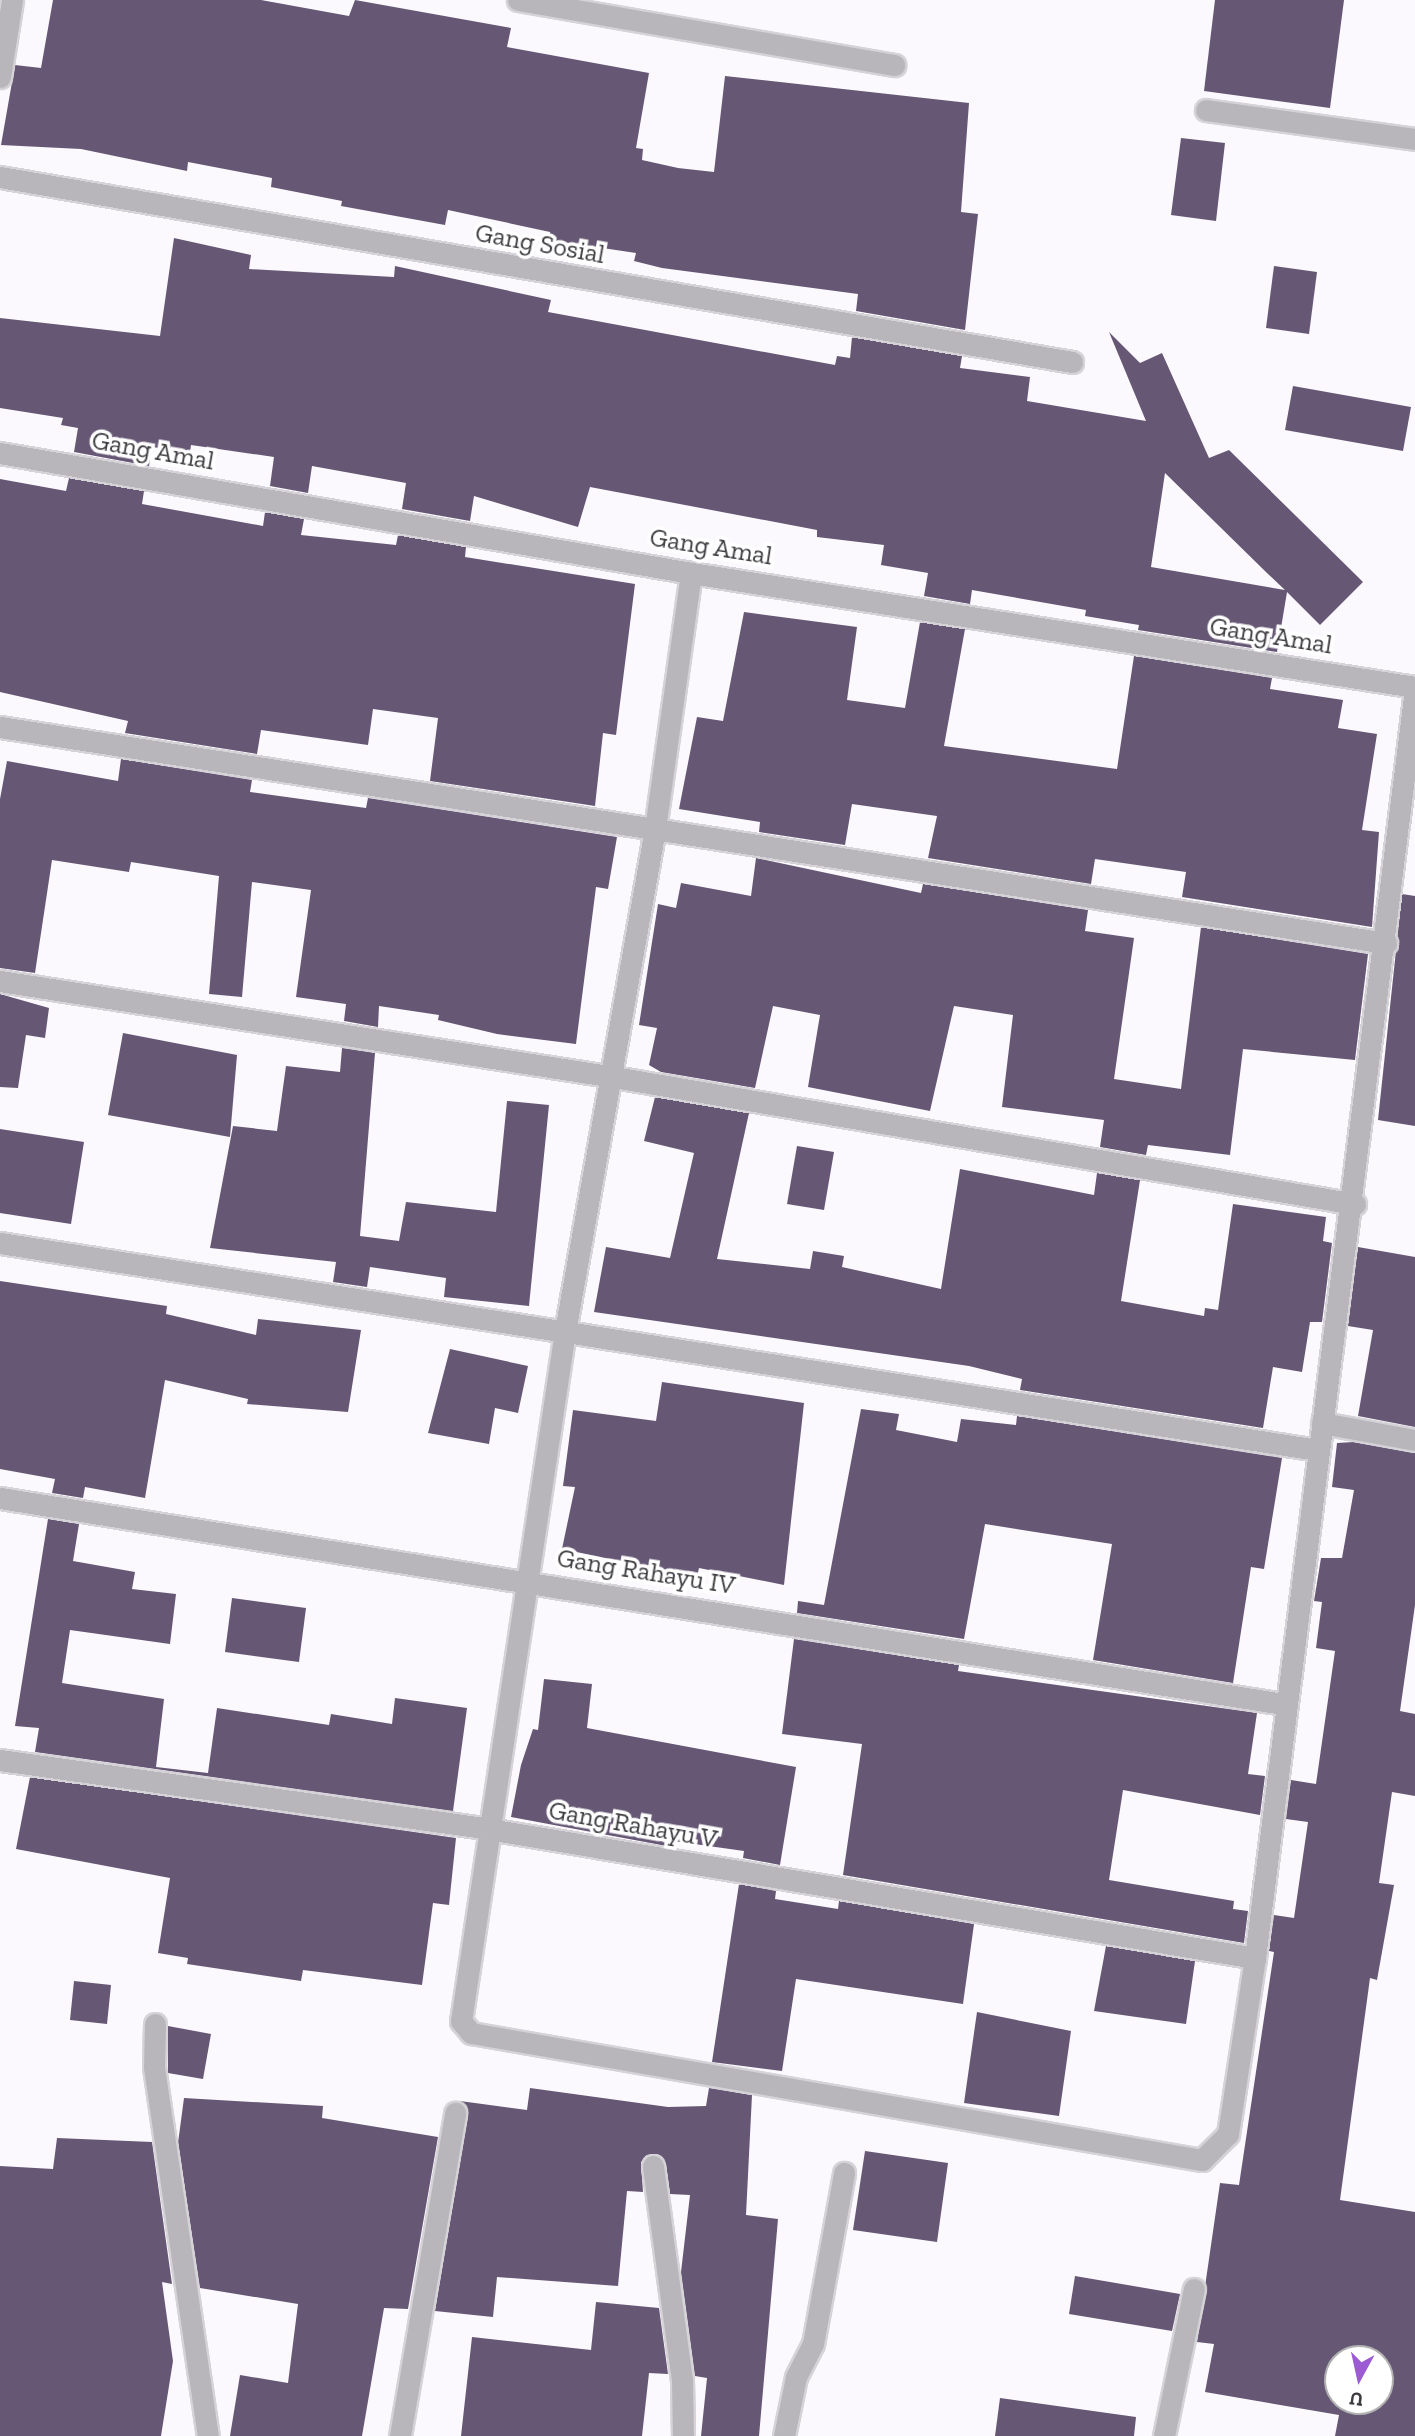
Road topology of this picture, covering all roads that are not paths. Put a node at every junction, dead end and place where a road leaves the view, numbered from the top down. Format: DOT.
graph roads {
  1 [pos="12,0"];
  2 [pos="518,0"];
  3 [pos="894,65"];
  4 [pos="0,77"];
  5 [pos="1206,110"];
  6 [pos="1415,139"];
  7 [pos="0,177"];
  8 [pos="1072,362"];
  9 [pos="0,453"];
  10 [pos="691,573"];
  11 [pos="1415,688"];
  12 [pos="0,727"];
  13 [pos="654,829"];
  14 [pos="1386,943"];
  15 [pos="0,981"];
  16 [pos="608,1076"];
  17 [pos="1355,1204"];
  18 [pos="0,1243"];
  19 [pos="565,1331"];
  20 [pos="1322,1423"];
  21 [pos="1415,1440"];
  22 [pos="1318,1450"];
  23 [pos="0,1498"];
  24 [pos="526,1581"];
  25 [pos="1283,1704"];
  26 [pos="0,1760"];
  27 [pos="489,1829"];
  28 [pos="1255,1958"];
  29 [pos="155,2024"];
  30 [pos="455,2113"];
  31 [pos="653,2166"];
  32 [pos="844,2173"];
  33 [pos="1194,2289"];
  34 [pos="208,2436"];
  35 [pos="400,2436"];
  36 [pos="683,2436"];
  37 [pos="784,2436"];
  38 [pos="1164,2436"];
  1 -- 4 [label="street"];
  2 -- 3 [label="street"];
  5 -- 6 [label="street"];
  7 -- 8 [label="street, Gang Sosial"];
  9 -- 10 [label="street, Gang Amal"];
  10 -- 11 [label="street, Gang Amal"];
  10 -- 13 [label="street"];
  11 -- 14 [label="street"];
  12 -- 13 [label="street"];
  13 -- 14 [label="street"];
  13 -- 16 [label="street"];
  14 -- 17 [label="street"];
  15 -- 16 [label="street"];
  16 -- 17 [label="street"];
  16 -- 19 [label="street"];
  17 -- 20 [label="street"];
  18 -- 19 [label="street"];
  19 -- 22 [label="street"];
  19 -- 24 [label="street"];
  20 -- 21 [label="street"];
  20 -- 22 [label="street"];
  22 -- 25 [label="street"];
  23 -- 24 [label="street, Gang Rahayu IV"];
  24 -- 25 [label="street, Gang Rahayu IV"];
  24 -- 27 [label="street"];
  25 -- 28 [label="street"];
  26 -- 27 [label="street, Gang Rahayu V"];
  27 -- 28 [label="street, Gang Rahayu V"];
  27 -- 28 [label="street"];
  29 -- 34 [label="street"];
  30 -- 35 [label="street"];
  31 -- 36 [label="street"];
  32 -- 37 [label="street"];
  33 -- 38 [label="street"];
}
